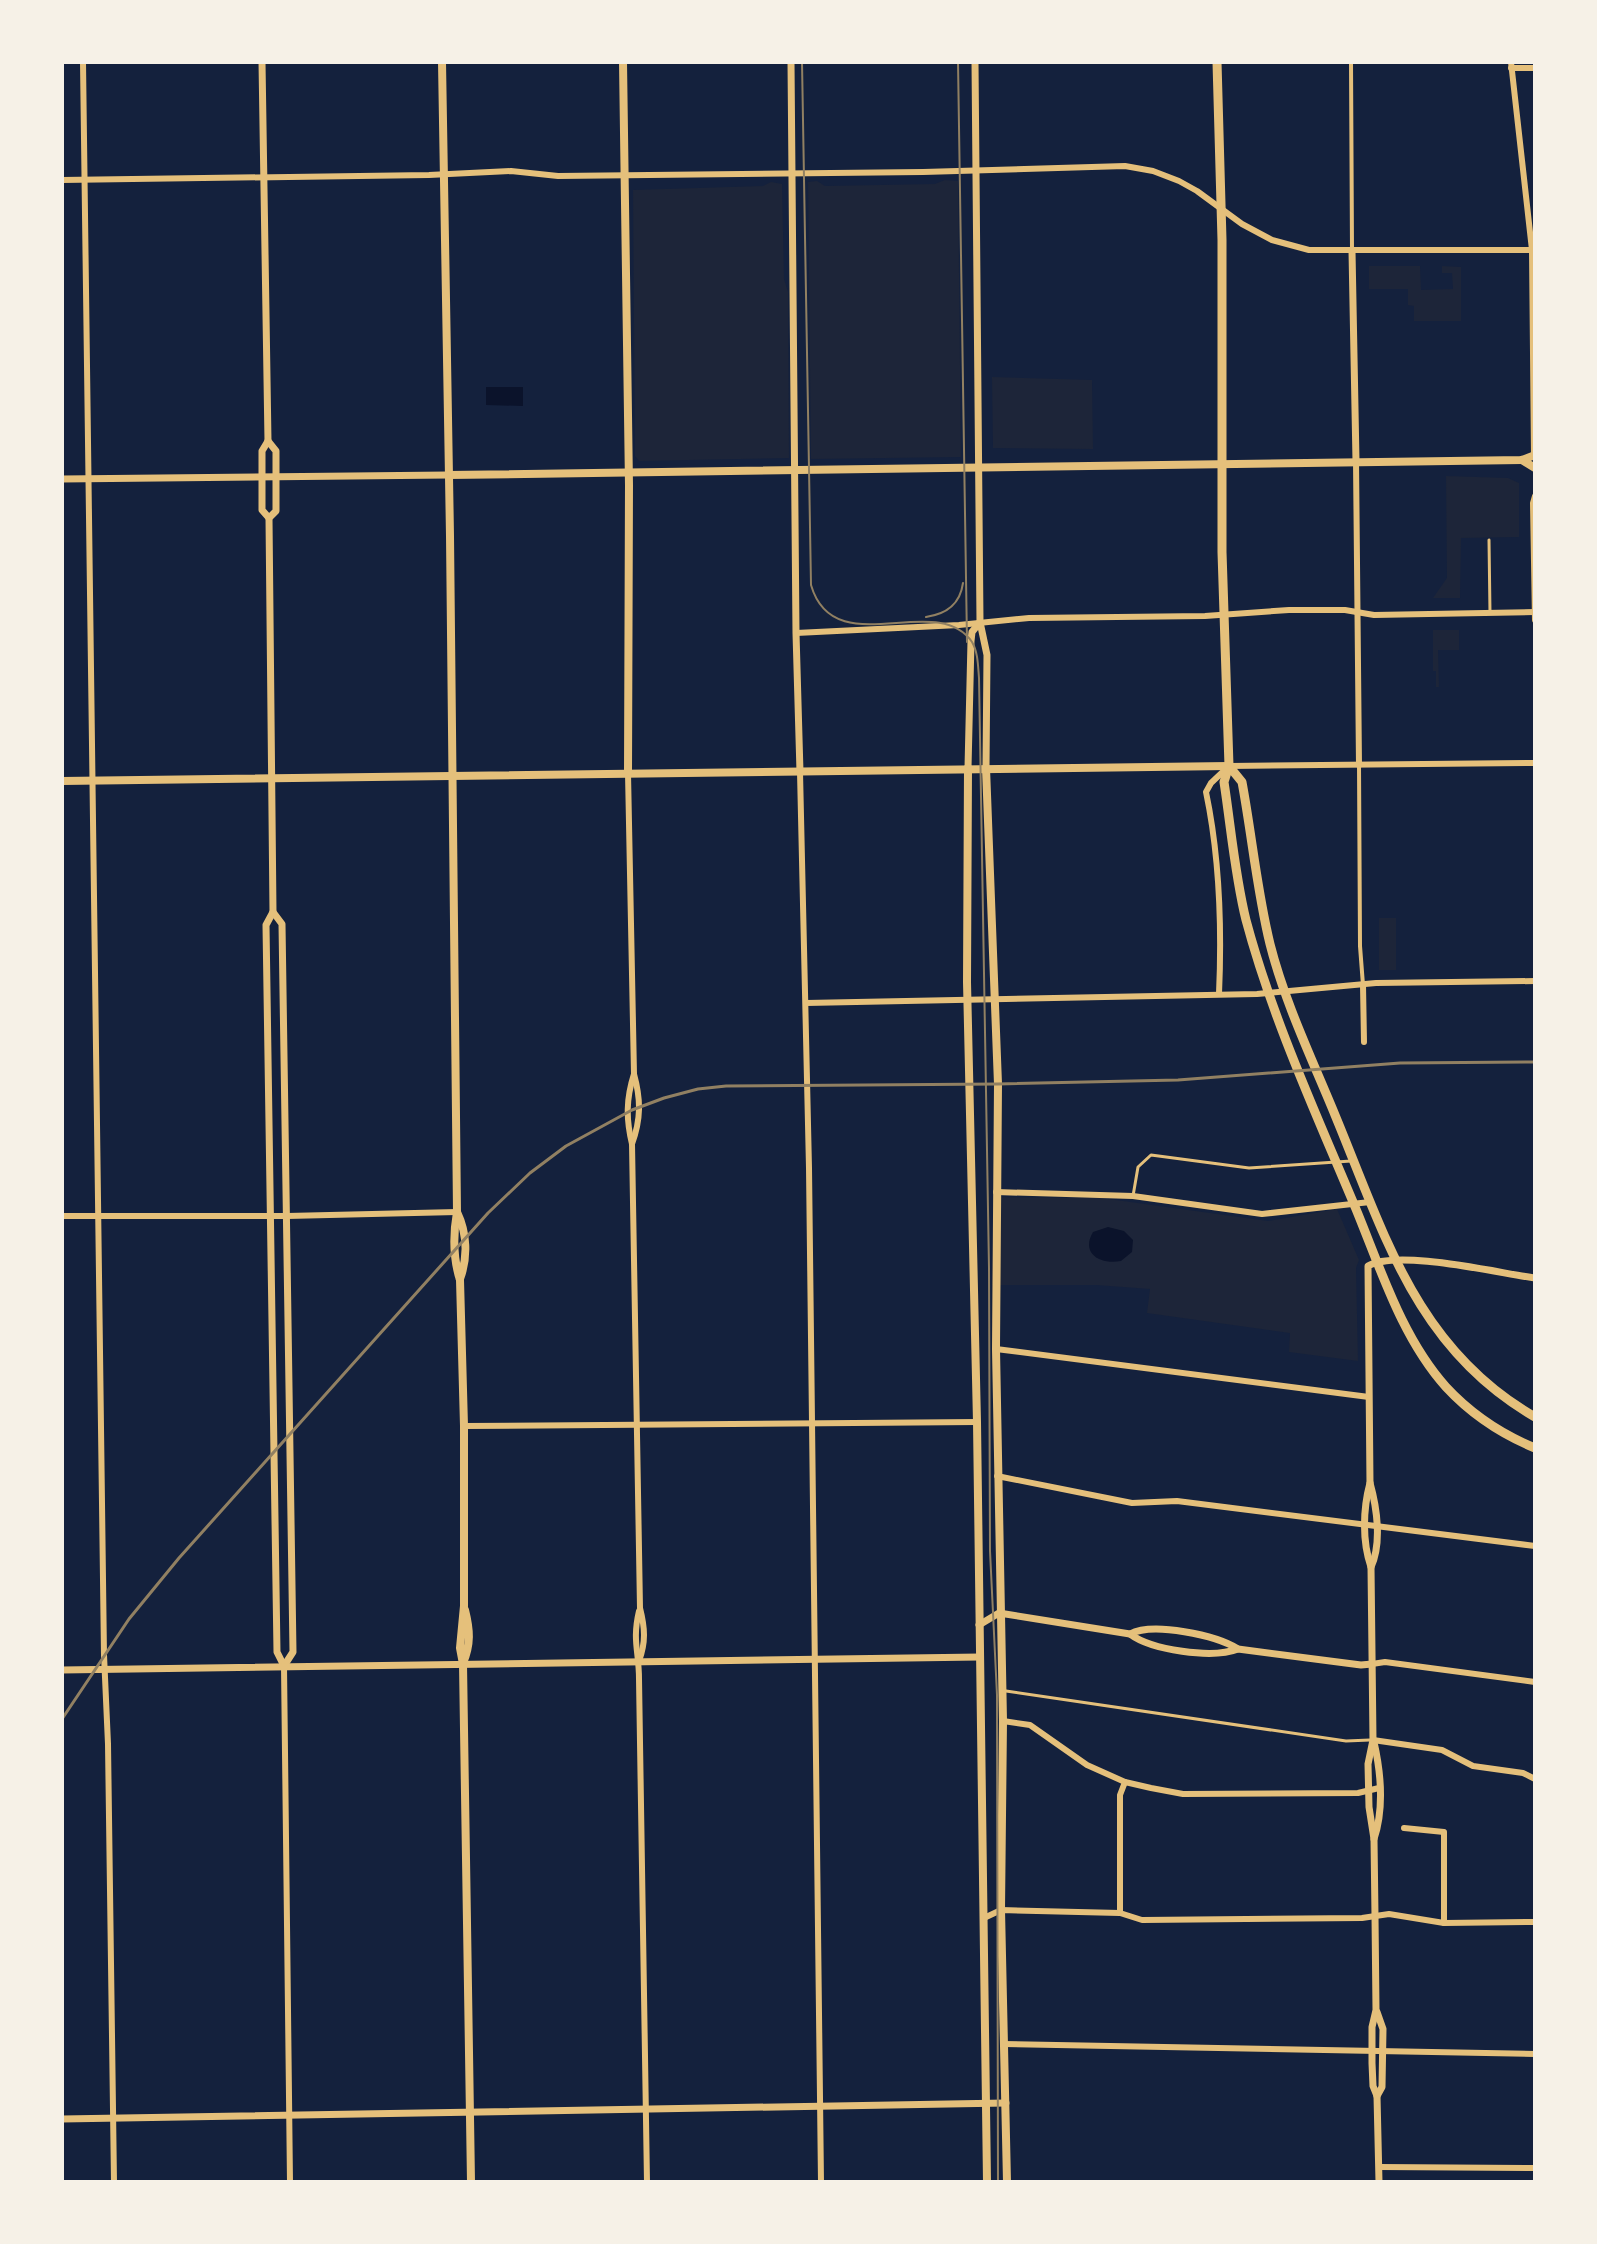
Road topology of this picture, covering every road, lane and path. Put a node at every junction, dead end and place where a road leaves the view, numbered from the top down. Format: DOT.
graph roads {
  1 [pos="83,62"];
  2 [pos="262,62"];
  3 [pos="442,62"];
  4 [pos="623,62"];
  5 [pos="791,62"];
  6 [pos="975,62"];
  7 [pos="1217,62"];
  8 [pos="1351,62"];
  9 [pos="1511,65"];
  10 [pos="1535,68"];
  11 [pos="977,170"];
  12 [pos="794,173"];
  13 [pos="443,174"];
  14 [pos="624,175"];
  15 [pos="263,177"];
  16 [pos="62,180"];
  17 [pos="86,180"];
  18 [pos="1221,208"];
  19 [pos="1533,250"];
  20 [pos="1352,251"];
  21 [pos="268,441"];
  22 [pos="1534,455"];
  23 [pos="1522,460"];
  24 [pos="1356,461"];
  25 [pos="1223,464"];
  26 [pos="979,468"];
  27 [pos="1535,468"];
  28 [pos="797,470"];
  29 [pos="628,473"];
  30 [pos="448,475"];
  31 [pos="262,477"];
  32 [pos="276,477"];
  33 [pos="62,479"];
  34 [pos="88,479"];
  35 [pos="1535,496"];
  36 [pos="269,518"];
  37 [pos="1489,540"];
  38 [pos="1359,612"];
  39 [pos="1534,612"];
  40 [pos="1490,613"];
  41 [pos="1224,615"];
  42 [pos="1535,620"];
  43 [pos="980,622"];
  44 [pos="796,633"];
  45 [pos="1535,763"];
  46 [pos="1359,765"];
  47 [pos="1229,766"];
  48 [pos="968,768"];
  49 [pos="986,768"];
  50 [pos="800,772"];
  51 [pos="628,773"];
  52 [pos="452,776"];
  53 [pos="272,779"];
  54 [pos="62,781"];
  55 [pos="93,781"];
  56 [pos="273,912"];
  57 [pos="1535,981"];
  58 [pos="1363,985"];
  59 [pos="1219,994"];
  60 [pos="971,1000"];
  61 [pos="992,1000"];
  62 [pos="806,1003"];
  63 [pos="1364,1042"];
  64 [pos="634,1074"];
  65 [pos="632,1144"];
  66 [pos="1358,1160"];
  67 [pos="1338,1162"];
  68 [pos="996,1192"];
  69 [pos="1133,1196"];
  70 [pos="1374,1202"];
  71 [pos="1354,1203"];
  72 [pos="457,1212"];
  73 [pos="97,1215"];
  74 [pos="62,1216"];
  75 [pos="270,1216"];
  76 [pos="287,1216"];
  77 [pos="1398,1259"];
  78 [pos="1376,1261"];
  79 [pos="1535,1278"];
  80 [pos="996,1349"];
  81 [pos="1369,1397"];
  82 [pos="1535,1417"];
  83 [pos="977,1422"];
  84 [pos="813,1424"];
  85 [pos="637,1425"];
  86 [pos="464,1426"];
  87 [pos="1535,1448"];
  88 [pos="997,1476"];
  89 [pos="1370,1483"];
  90 [pos="1365,1524"];
  91 [pos="1376,1525"];
  92 [pos="1535,1546"];
  93 [pos="1371,1567"];
  94 [pos="999,1613"];
  95 [pos="979,1625"];
  96 [pos="1130,1634"];
  97 [pos="1238,1649"];
  98 [pos="980,1657"];
  99 [pos="815,1659"];
  100 [pos="639,1661"];
  101 [pos="463,1664"];
  102 [pos="1372,1664"];
  103 [pos="284,1666"];
  104 [pos="62,1670"];
  105 [pos="105,1670"];
  106 [pos="1535,1682"];
  107 [pos="1002,1690"];
  108 [pos="1003,1721"];
  109 [pos="1373,1740"];
  110 [pos="1535,1779"];
  111 [pos="1125,1782"];
  112 [pos="1379,1788"];
  113 [pos="1369,1792"];
  114 [pos="1404,1828"];
  115 [pos="1374,1839"];
  116 [pos="1001,1910"];
  117 [pos="1120,1913"];
  118 [pos="1375,1916"];
  119 [pos="984,1918"];
  120 [pos="1535,1922"];
  121 [pos="1444,1923"];
  122 [pos="1376,2010"];
  123 [pos="1003,2044"];
  124 [pos="1372,2052"];
  125 [pos="1383,2052"];
  126 [pos="1535,2054"];
  127 [pos="1377,2096"];
  128 [pos="1006,2103"];
  129 [pos="986,2104"];
  130 [pos="820,2106"];
  131 [pos="646,2109"];
  132 [pos="470,2111"];
  133 [pos="290,2115"];
  134 [pos="113,2118"];
  135 [pos="62,2119"];
  136 [pos="1379,2167"];
  137 [pos="1535,2168"];
  138 [pos="114,2182"];
  139 [pos="290,2182"];
  140 [pos="471,2182"];
  141 [pos="647,2182"];
  142 [pos="821,2182"];
  143 [pos="987,2182"];
  144 [pos="1007,2182"];
  145 [pos="1379,2182"];
  1 -- 17 [label="street"];
  2 -- 15 [label="street"];
  3 -- 13 [label="main road"];
  4 -- 14 [label="main road"];
  5 -- 12 [label="street"];
  6 -- 11 [label="street"];
  7 -- 18 [label="main road"];
  8 -- 20 [label="street"];
  9 -- 10 [label="street"];
  9 -- 19 [label="street"];
  11 -- 12 [label="street"];
  11 -- 18 [label="street"];
  11 -- 26 [label="street"];
  12 -- 14 [label="street"];
  12 -- 28 [label="street"];
  13 -- 14 [label="street"];
  13 -- 15 [label="street"];
  13 -- 30 [label="main road"];
  14 -- 29 [label="main road"];
  15 -- 17 [label="street"];
  15 -- 21 [label="street"];
  16 -- 17 [label="street"];
  17 -- 34 [label="street"];
  18 -- 20 [label="street"];
  18 -- 25 [label="main road"];
  19 -- 20 [label="street"];
  19 -- 22 [label="street"];
  20 -- 24 [label="street"];
  21 -- 31 [label="street"];
  21 -- 32 [label="street"];
  22 -- 23 [label="main road"];
  23 -- 24 [label="main road"];
  23 -- 27 [label="main road"];
  24 -- 25 [label="main road"];
  24 -- 38 [label="street"];
  25 -- 26 [label="main road"];
  25 -- 41 [label="main road"];
  26 -- 28 [label="main road"];
  26 -- 43 [label="street"];
  28 -- 29 [label="main road"];
  28 -- 44 [label="street"];
  29 -- 30 [label="main road"];
  29 -- 51 [label="main road"];
  30 -- 32 [label="street"];
  30 -- 52 [label="main road"];
  31 -- 32 [label="street"];
  31 -- 34 [label="street"];
  31 -- 36 [label="street"];
  32 -- 36 [label="street"];
  33 -- 34 [label="street"];
  34 -- 55 [label="street"];
  35 -- 39 [label="street"];
  36 -- 53 [label="street"];
  37 -- 40 [label="lane"];
  38 -- 40 [label="street"];
  38 -- 41 [label="street"];
  38 -- 46 [label="street"];
  39 -- 40 [label="street"];
  39 -- 42 [label="street"];
  41 -- 43 [label="street"];
  41 -- 47 [label="main road"];
  43 -- 44 [label="street"];
  43 -- 48 [label="street"];
  43 -- 49 [label="street"];
  44 -- 50 [label="street"];
  45 -- 46 [label="street"];
  46 -- 47 [label="street"];
  46 -- 58 [label="street"];
  47 -- 49 [label="main road"];
  47 -- 59 [label="street"];
  47 -- 82 [label="main road"];
  47 -- 87 [label="main road"];
  48 -- 49 [label="main road"];
  48 -- 50 [label="main road"];
  48 -- 60 [label="main road"];
  49 -- 61 [label="main road"];
  50 -- 51 [label="main road"];
  50 -- 62 [label="street"];
  51 -- 52 [label="main road"];
  51 -- 64 [label="street"];
  52 -- 53 [label="main road"];
  52 -- 72 [label="main road"];
  53 -- 55 [label="main road"];
  53 -- 56 [label="street"];
  54 -- 55 [label="main road"];
  55 -- 73 [label="street"];
  56 -- 75 [label="street"];
  56 -- 76 [label="street"];
  57 -- 58 [label="street"];
  58 -- 59 [label="street"];
  58 -- 63 [label="street"];
  59 -- 61 [label="street"];
  60 -- 61 [label="street"];
  60 -- 62 [label="street"];
  60 -- 83 [label="main road"];
  61 -- 68 [label="main road"];
  62 -- 84 [label="street"];
  64 -- 65 [label="street"];
  64 -- 65 [label="street"];
  65 -- 85 [label="street"];
  66 -- 67 [label="lane"];
  66 -- 67 [label="lane"];
  66 -- 70 [label="lane"];
  67 -- 69 [label="lane"];
  67 -- 71 [label="lane"];
  68 -- 69 [label="street"];
  68 -- 80 [label="main road"];
  69 -- 71 [label="street"];
  70 -- 71 [label="street"];
  70 -- 77 [label="lane"];
  71 -- 78 [label="street"];
  72 -- 76 [label="street"];
  72 -- 86 [label="main road"];
  73 -- 74 [label="street"];
  73 -- 75 [label="street"];
  73 -- 105 [label="street"];
  75 -- 76 [label="street"];
  75 -- 103 [label="street"];
  76 -- 103 [label="street"];
  77 -- 78 [label="street"];
  77 -- 79 [label="street"];
  78 -- 81 [label="street"];
  80 -- 81 [label="street"];
  80 -- 88 [label="main road"];
  81 -- 89 [label="street"];
  83 -- 84 [label="street"];
  83 -- 95 [label="main road"];
  84 -- 85 [label="street"];
  84 -- 99 [label="street"];
  85 -- 86 [label="street"];
  85 -- 100 [label="street"];
  86 -- 101 [label="main road"];
  88 -- 90 [label="street"];
  88 -- 94 [label="main road"];
  89 -- 90 [label="street"];
  89 -- 91 [label="street"];
  90 -- 91 [label="street"];
  90 -- 93 [label="street"];
  91 -- 92 [label="street"];
  91 -- 93 [label="street"];
  93 -- 102 [label="street"];
  94 -- 95 [label="street"];
  94 -- 96 [label="street"];
  94 -- 107 [label="main road"];
  95 -- 98 [label="main road"];
  96 -- 97 [label="street"];
  96 -- 97 [label="street"];
  97 -- 102 [label="street"];
  98 -- 99 [label="street"];
  98 -- 119 [label="main road"];
  99 -- 100 [label="street"];
  99 -- 130 [label="street"];
  100 -- 101 [label="street"];
  100 -- 131 [label="street"];
  101 -- 103 [label="street"];
  101 -- 132 [label="main road"];
  102 -- 106 [label="street"];
  102 -- 109 [label="street"];
  103 -- 105 [label="street"];
  103 -- 133 [label="street"];
  104 -- 105 [label="street"];
  105 -- 134 [label="street"];
  107 -- 108 [label="main road"];
  107 -- 109 [label="lane"];
  108 -- 111 [label="street"];
  108 -- 116 [label="main road"];
  109 -- 110 [label="street"];
  109 -- 112 [label="street"];
  109 -- 113 [label="street"];
  111 -- 113 [label="street"];
  111 -- 117 [label="street"];
  112 -- 113 [label="street"];
  112 -- 115 [label="street"];
  113 -- 115 [label="street"];
  114 -- 121 [label="street"];
  115 -- 118 [label="street"];
  116 -- 117 [label="street"];
  116 -- 119 [label="street"];
  116 -- 123 [label="main road"];
  117 -- 118 [label="street"];
  118 -- 121 [label="street"];
  118 -- 122 [label="street"];
  119 -- 129 [label="main road"];
  120 -- 121 [label="street"];
  122 -- 124 [label="street"];
  122 -- 125 [label="street"];
  123 -- 124 [label="street"];
  123 -- 128 [label="main road"];
  124 -- 125 [label="street"];
  124 -- 127 [label="street"];
  125 -- 126 [label="street"];
  125 -- 127 [label="street"];
  127 -- 136 [label="street"];
  128 -- 129 [label="street"];
  128 -- 144 [label="main road"];
  129 -- 130 [label="street"];
  129 -- 143 [label="main road"];
  130 -- 131 [label="street"];
  130 -- 142 [label="street"];
  131 -- 132 [label="street"];
  131 -- 141 [label="street"];
  132 -- 133 [label="street"];
  132 -- 140 [label="main road"];
  133 -- 134 [label="street"];
  133 -- 139 [label="street"];
  134 -- 135 [label="street"];
  134 -- 138 [label="street"];
  136 -- 137 [label="street"];
  136 -- 145 [label="street"];
}
